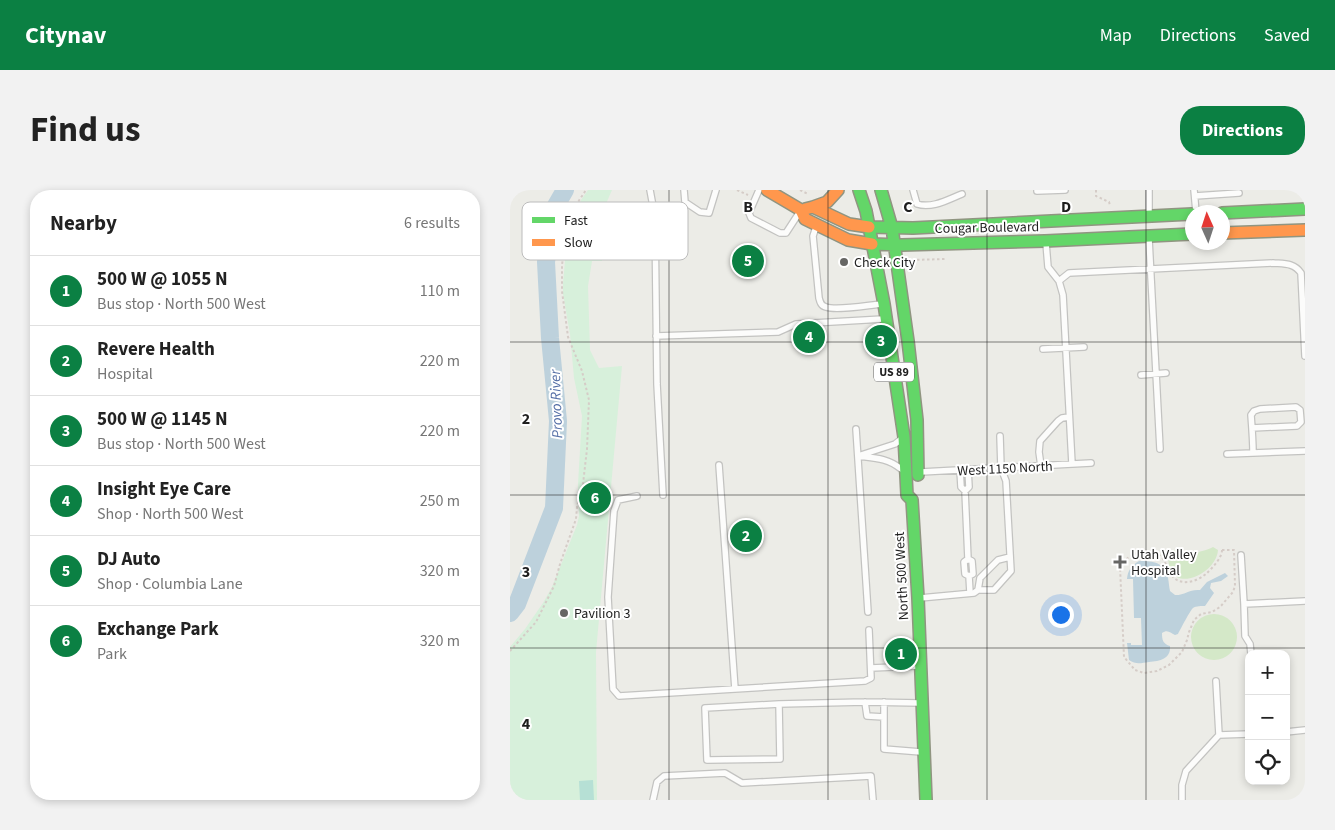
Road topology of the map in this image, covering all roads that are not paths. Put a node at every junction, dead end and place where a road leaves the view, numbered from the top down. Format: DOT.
graph roads {
  1 [pos="716,190"];
  2 [pos="759,190"];
  3 [pos="767,190"];
  4 [pos="838,190"];
  5 [pos="859,190"];
  6 [pos="881,190"];
  7 [pos="913,190"];
  8 [pos="1065,190"];
  9 [pos="1149,190"];
  10 [pos="1037,191"];
  11 [pos="1239,192"];
  12 [pos="1194,193"];
  13 [pos="962,194"];
  14 [pos="688,204"];
  15 [pos="1240,206"];
  16 [pos="813,207"];
  17 [pos="1305,209"];
  18 [pos="801,210"];
  19 [pos="1230,210"];
  20 [pos="1185,214"];
  21 [pos="1149,216"];
  22 [pos="817,225"];
  23 [pos="869,227"];
  24 [pos="892,228"];
  25 [pos="1305,230"];
  26 [pos="1230,233"];
  27 [pos="1185,234"];
  28 [pos="1149,235"];
  29 [pos="1045,240"];
  30 [pos="872,244"];
  31 [pos="894,244"];
  32 [pos="655,260"];
  33 [pos="1151,270"];
  34 [pos="1059,281"];
  35 [pos="884,304"];
  36 [pos="887,319"];
  37 [pos="656,336"];
  38 [pos="1084,347"];
  39 [pos="1066,348"];
  40 [pos="1043,349"];
  41 [pos="1305,356"];
  42 [pos="1156,374"];
  43 [pos="1166,374"];
  44 [pos="1141,375"];
  45 [pos="1069,417"];
  46 [pos="1252,428"];
  47 [pos="856,429"];
  48 [pos="1000,436"];
  49 [pos="904,437"];
  50 [pos="1160,450"];
  51 [pos="1305,451"];
  52 [pos="1253,453"];
  53 [pos="1227,454"];
  54 [pos="858,456"];
  55 [pos="1092,463"];
  56 [pos="1072,464"];
  57 [pos="719,465"];
  58 [pos="1041,466"];
  59 [pos="1002,468"];
  60 [pos="968,469"];
  61 [pos="960,470"];
  62 [pos="906,472"];
  63 [pos="918,472"];
  64 [pos="965,490"];
  65 [pos="664,495"];
  66 [pos="637,496"];
  67 [pos="912,500"];
  68 [pos="1241,555"];
  69 [pos="1010,557"];
  70 [pos="978,590"];
  71 [pos="970,594"];
  72 [pos="918,598"];
  73 [pos="1305,601"];
  74 [pos="1244,604"];
  75 [pos="868,612"];
  76 [pos="869,630"];
  77 [pos="1250,650"];
  78 [pos="921,666"];
  79 [pos="870,668"];
  80 [pos="1216,681"];
  81 [pos="735,689"];
  82 [pos="865,702"];
  83 [pos="884,702"];
  84 [pos="922,703"];
  85 [pos="779,704"];
  86 [pos="884,717"];
  87 [pos="1305,730"];
  88 [pos="1290,732"];
  89 [pos="1245,734"];
  90 [pos="1219,735"];
  91 [pos="924,752"];
  92 [pos="653,800"];
  93 [pos="872,800"];
  94 [pos="926,800"];
  95 [pos="1182,800"];
  1 -- 14 [label="lane"];
  2 -- 18 [label="lane"];
  3 -- 18 [label="main road, Cougar Boulevard"];
  4 -- 16 [label="main road"];
  5 -- 23 [label="main road, US 89"];
  6 -- 24 [label="main road, US 89"];
  7 -- 13 [label="lane"];
  8 -- 10 [label="lane"];
  9 -- 21 [label="lane"];
  11 -- 12 [label="lane"];
  11 -- 15 [label="lane"];
  15 -- 17 [label="main road"];
  15 -- 19 [label="main road"];
  16 -- 18 [label="main road"];
  16 -- 23 [label="main road, Cougar Boulevard"];
  18 -- 22 [label="main road, Cougar Boulevard"];
  20 -- 21 [label="main road, Cougar Boulevard"];
  21 -- 24 [label="main road, Cougar Boulevard"];
  21 -- 28 [label="lane"];
  22 -- 30 [label="main road, Cougar Boulevard"];
  22 -- 35 [label="lane"];
  23 -- 24 [label="main road, Cougar Boulevard"];
  23 -- 30 [label="main road, US 89"];
  24 -- 31 [label="main road, US 89"];
  25 -- 26 [label="main road"];
  27 -- 28 [label="main road, Cougar Boulevard"];
  28 -- 29 [label="main road, Cougar Boulevard"];
  28 -- 33 [label="lane"];
  29 -- 31 [label="main road, Cougar Boulevard"];
  29 -- 34 [label="lane"];
  30 -- 31 [label="main road, Cougar Boulevard"];
  30 -- 35 [label="main road, North 500 West / US 89"];
  31 -- 63 [label="main road, North 500 West / US 89"];
  32 -- 37 [label="lane"];
  33 -- 34 [label="lane"];
  33 -- 41 [label="lane"];
  33 -- 42 [label="lane"];
  34 -- 39 [label="lane"];
  35 -- 36 [label="main road, North 500 West / US 89"];
  36 -- 37 [label="lane"];
  36 -- 49 [label="main road, North 500 West / US 89"];
  37 -- 65 [label="lane"];
  38 -- 39 [label="lane"];
  39 -- 40 [label="lane"];
  39 -- 45 [label="lane"];
  42 -- 43 [label="lane"];
  42 -- 44 [label="lane"];
  42 -- 50 [label="lane"];
  45 -- 56 [label="lane"];
  45 -- 58 [label="lane"];
  46 -- 46 [label="lane"];
  46 -- 52 [label="lane"];
  47 -- 54 [label="lane"];
  48 -- 59 [label="lane"];
  49 -- 54 [label="lane"];
  49 -- 62 [label="main road, North 500 West / US 89"];
  51 -- 52 [label="lane"];
  52 -- 53 [label="lane"];
  54 -- 62 [label="lane"];
  54 -- 75 [label="lane"];
  55 -- 56 [label="lane, West 1150 North"];
  56 -- 58 [label="lane, West 1150 North"];
  57 -- 81 [label="lane"];
  58 -- 59 [label="lane, West 1150 North"];
  59 -- 60 [label="lane, West 1150 North"];
  59 -- 69 [label="lane"];
  60 -- 61 [label="lane, West 1150 North"];
  60 -- 64 [label="lane"];
  61 -- 63 [label="lane, West 1150 North"];
  61 -- 64 [label="lane"];
  62 -- 67 [label="main road, North 500 West / US 89"];
  63 -- 67 [label="main road, North 500 West / US 89"];
  64 -- 71 [label="lane"];
  66 -- 81 [label="lane"];
  67 -- 72 [label="main road, North 500 West / US 89"];
  68 -- 74 [label="lane"];
  69 -- 70 [label="lane"];
  69 -- 70 [label="lane"];
  70 -- 71 [label="lane"];
  71 -- 72 [label="lane"];
  72 -- 78 [label="main road, North 500 West / US 89"];
  73 -- 74 [label="lane"];
  74 -- 77 [label="lane"];
  76 -- 79 [label="lane"];
  78 -- 79 [label="lane"];
  78 -- 84 [label="main road, North 500 West / US 89"];
  79 -- 81 [label="lane"];
  80 -- 90 [label="lane"];
  82 -- 83 [label="lane"];
  82 -- 85 [label="lane"];
  82 -- 86 [label="lane"];
  83 -- 84 [label="lane"];
  83 -- 86 [label="lane"];
  84 -- 91 [label="main road, North 500 West / US 89"];
  85 -- 85 [label="lane"];
  86 -- 91 [label="lane"];
  87 -- 88 [label="lane"];
  89 -- 90 [label="lane"];
  90 -- 95 [label="lane"];
  91 -- 94 [label="main road, North 500 West / US 89"];
  92 -- 93 [label="lane"];
}
